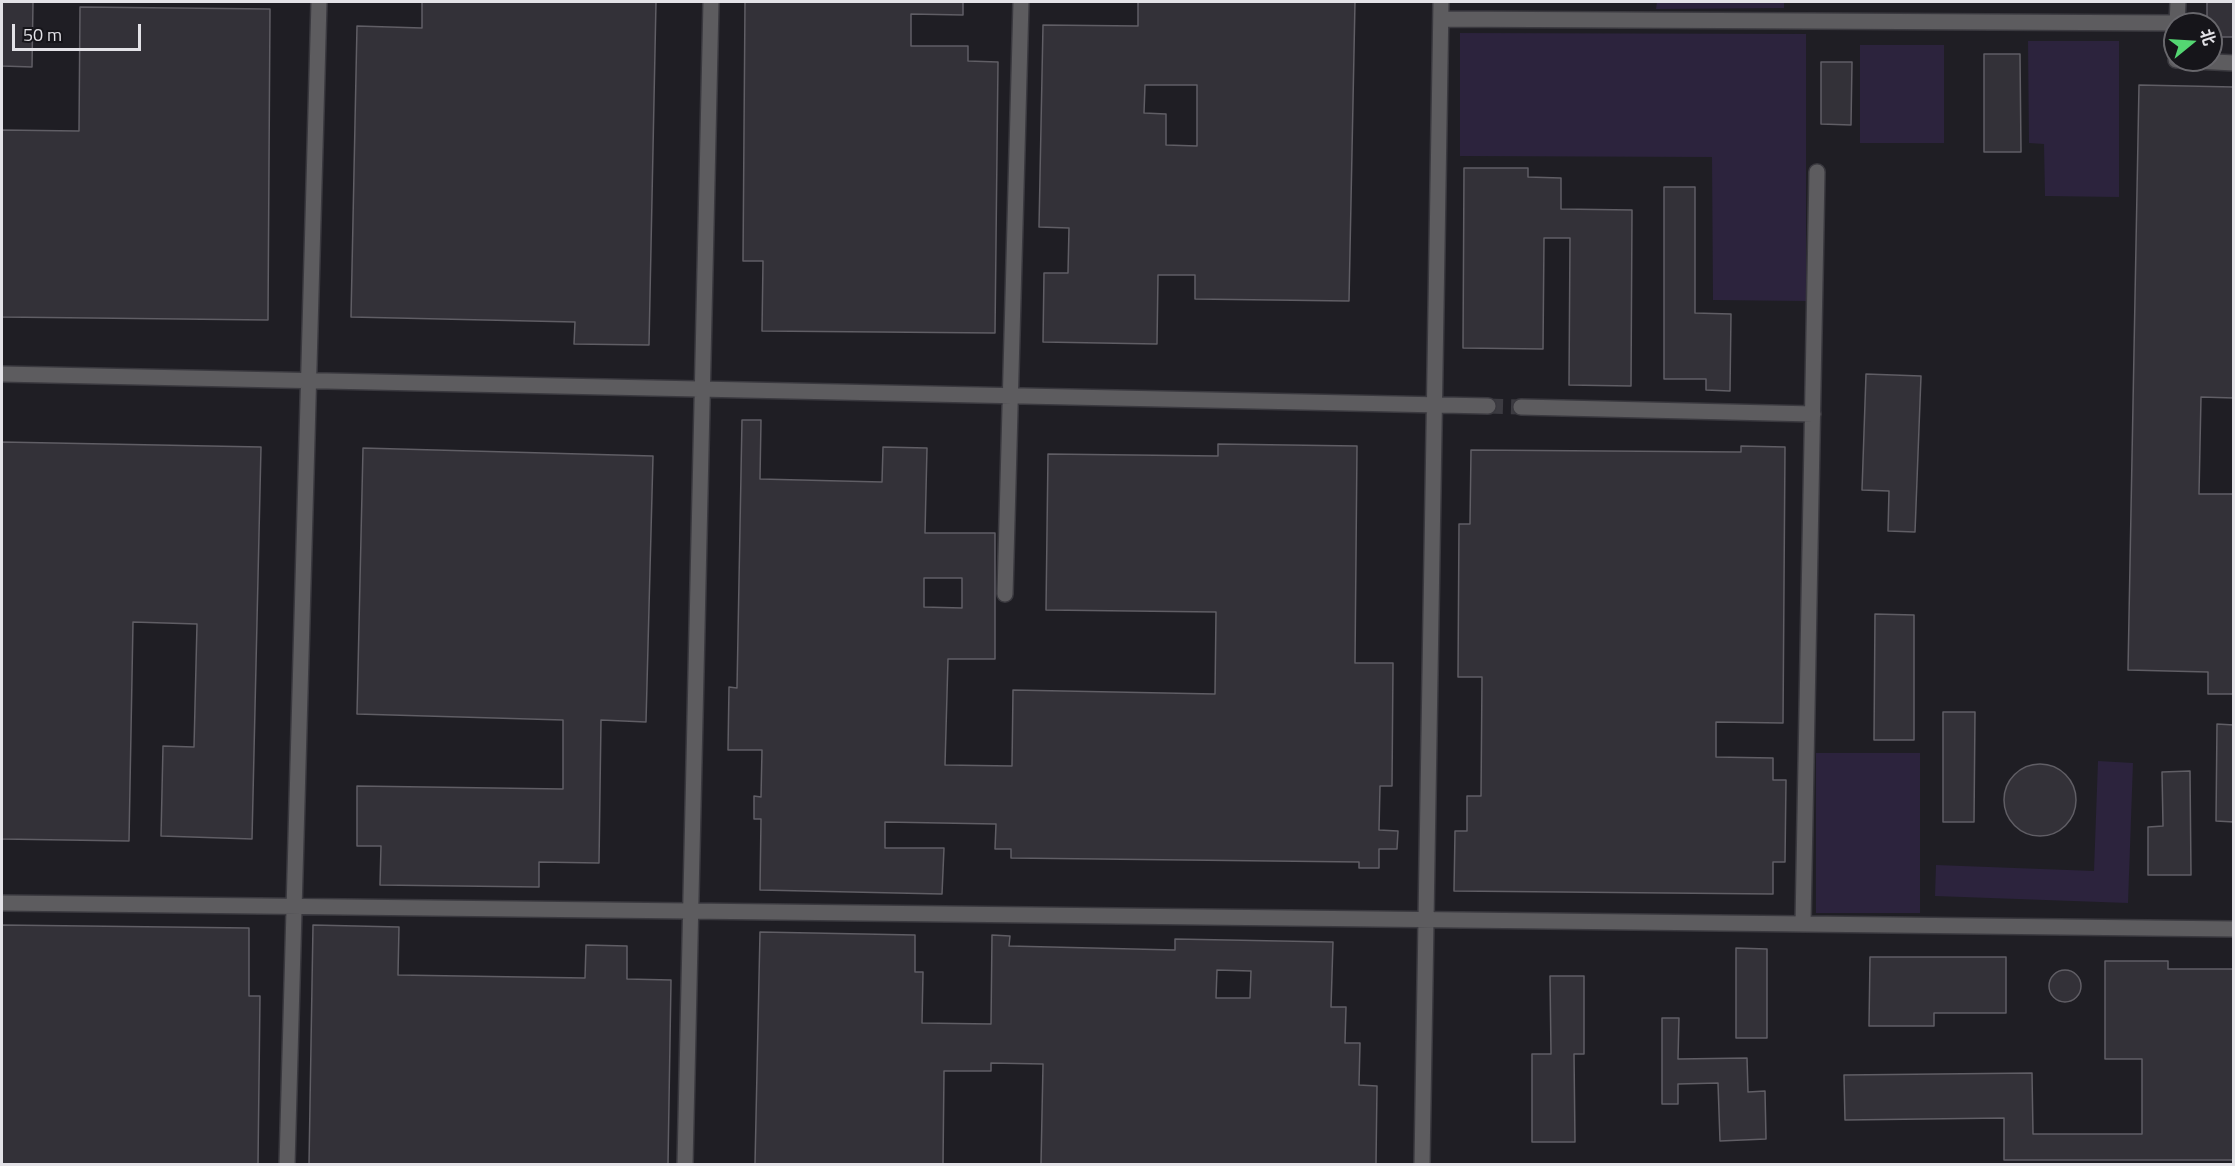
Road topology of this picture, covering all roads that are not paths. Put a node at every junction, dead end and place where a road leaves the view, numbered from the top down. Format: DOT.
graph roads {
  1 [pos="319,2"];
  2 [pos="711,2"];
  3 [pos="1021,2"];
  4 [pos="1442,2"];
  5 [pos="1441,19"];
  6 [pos="2163,23"];
  7 [pos="1817,172"];
  8 [pos="2,375"];
  9 [pos="309,381"];
  10 [pos="703,390"];
  11 [pos="1011,396"];
  12 [pos="1435,406"];
  13 [pos="1488,406"];
  14 [pos="1521,407"];
  15 [pos="1813,414"];
  16 [pos="1005,594"];
  17 [pos="2,903"];
  18 [pos="295,907"];
  19 [pos="691,911"];
  20 [pos="1426,920"];
  21 [pos="1803,924"];
  22 [pos="2234,929"];
  23 [pos="287,1164"];
  24 [pos="685,1164"];
  25 [pos="1422,1164"];
  1 -- 9 [label="lane"];
  2 -- 10 [label="lane"];
  3 -- 11 [label="lane"];
  4 -- 5 [label="lane"];
  5 -- 6 [label="lane"];
  5 -- 12 [label="lane"];
  7 -- 15 [label="lane"];
  8 -- 9 [label="lane"];
  9 -- 10 [label="lane"];
  9 -- 18 [label="lane"];
  10 -- 11 [label="lane"];
  10 -- 19 [label="lane"];
  11 -- 12 [label="lane"];
  11 -- 16 [label="lane"];
  12 -- 13 [label="lane"];
  12 -- 20 [label="lane"];
  14 -- 15 [label="lane"];
  15 -- 21 [label="lane"];
  17 -- 18 [label="lane"];
  18 -- 19 [label="lane"];
  18 -- 23 [label="lane"];
  19 -- 20 [label="lane"];
  19 -- 24 [label="lane"];
  20 -- 21 [label="lane"];
  20 -- 25 [label="lane"];
  21 -- 22 [label="lane"];
}
